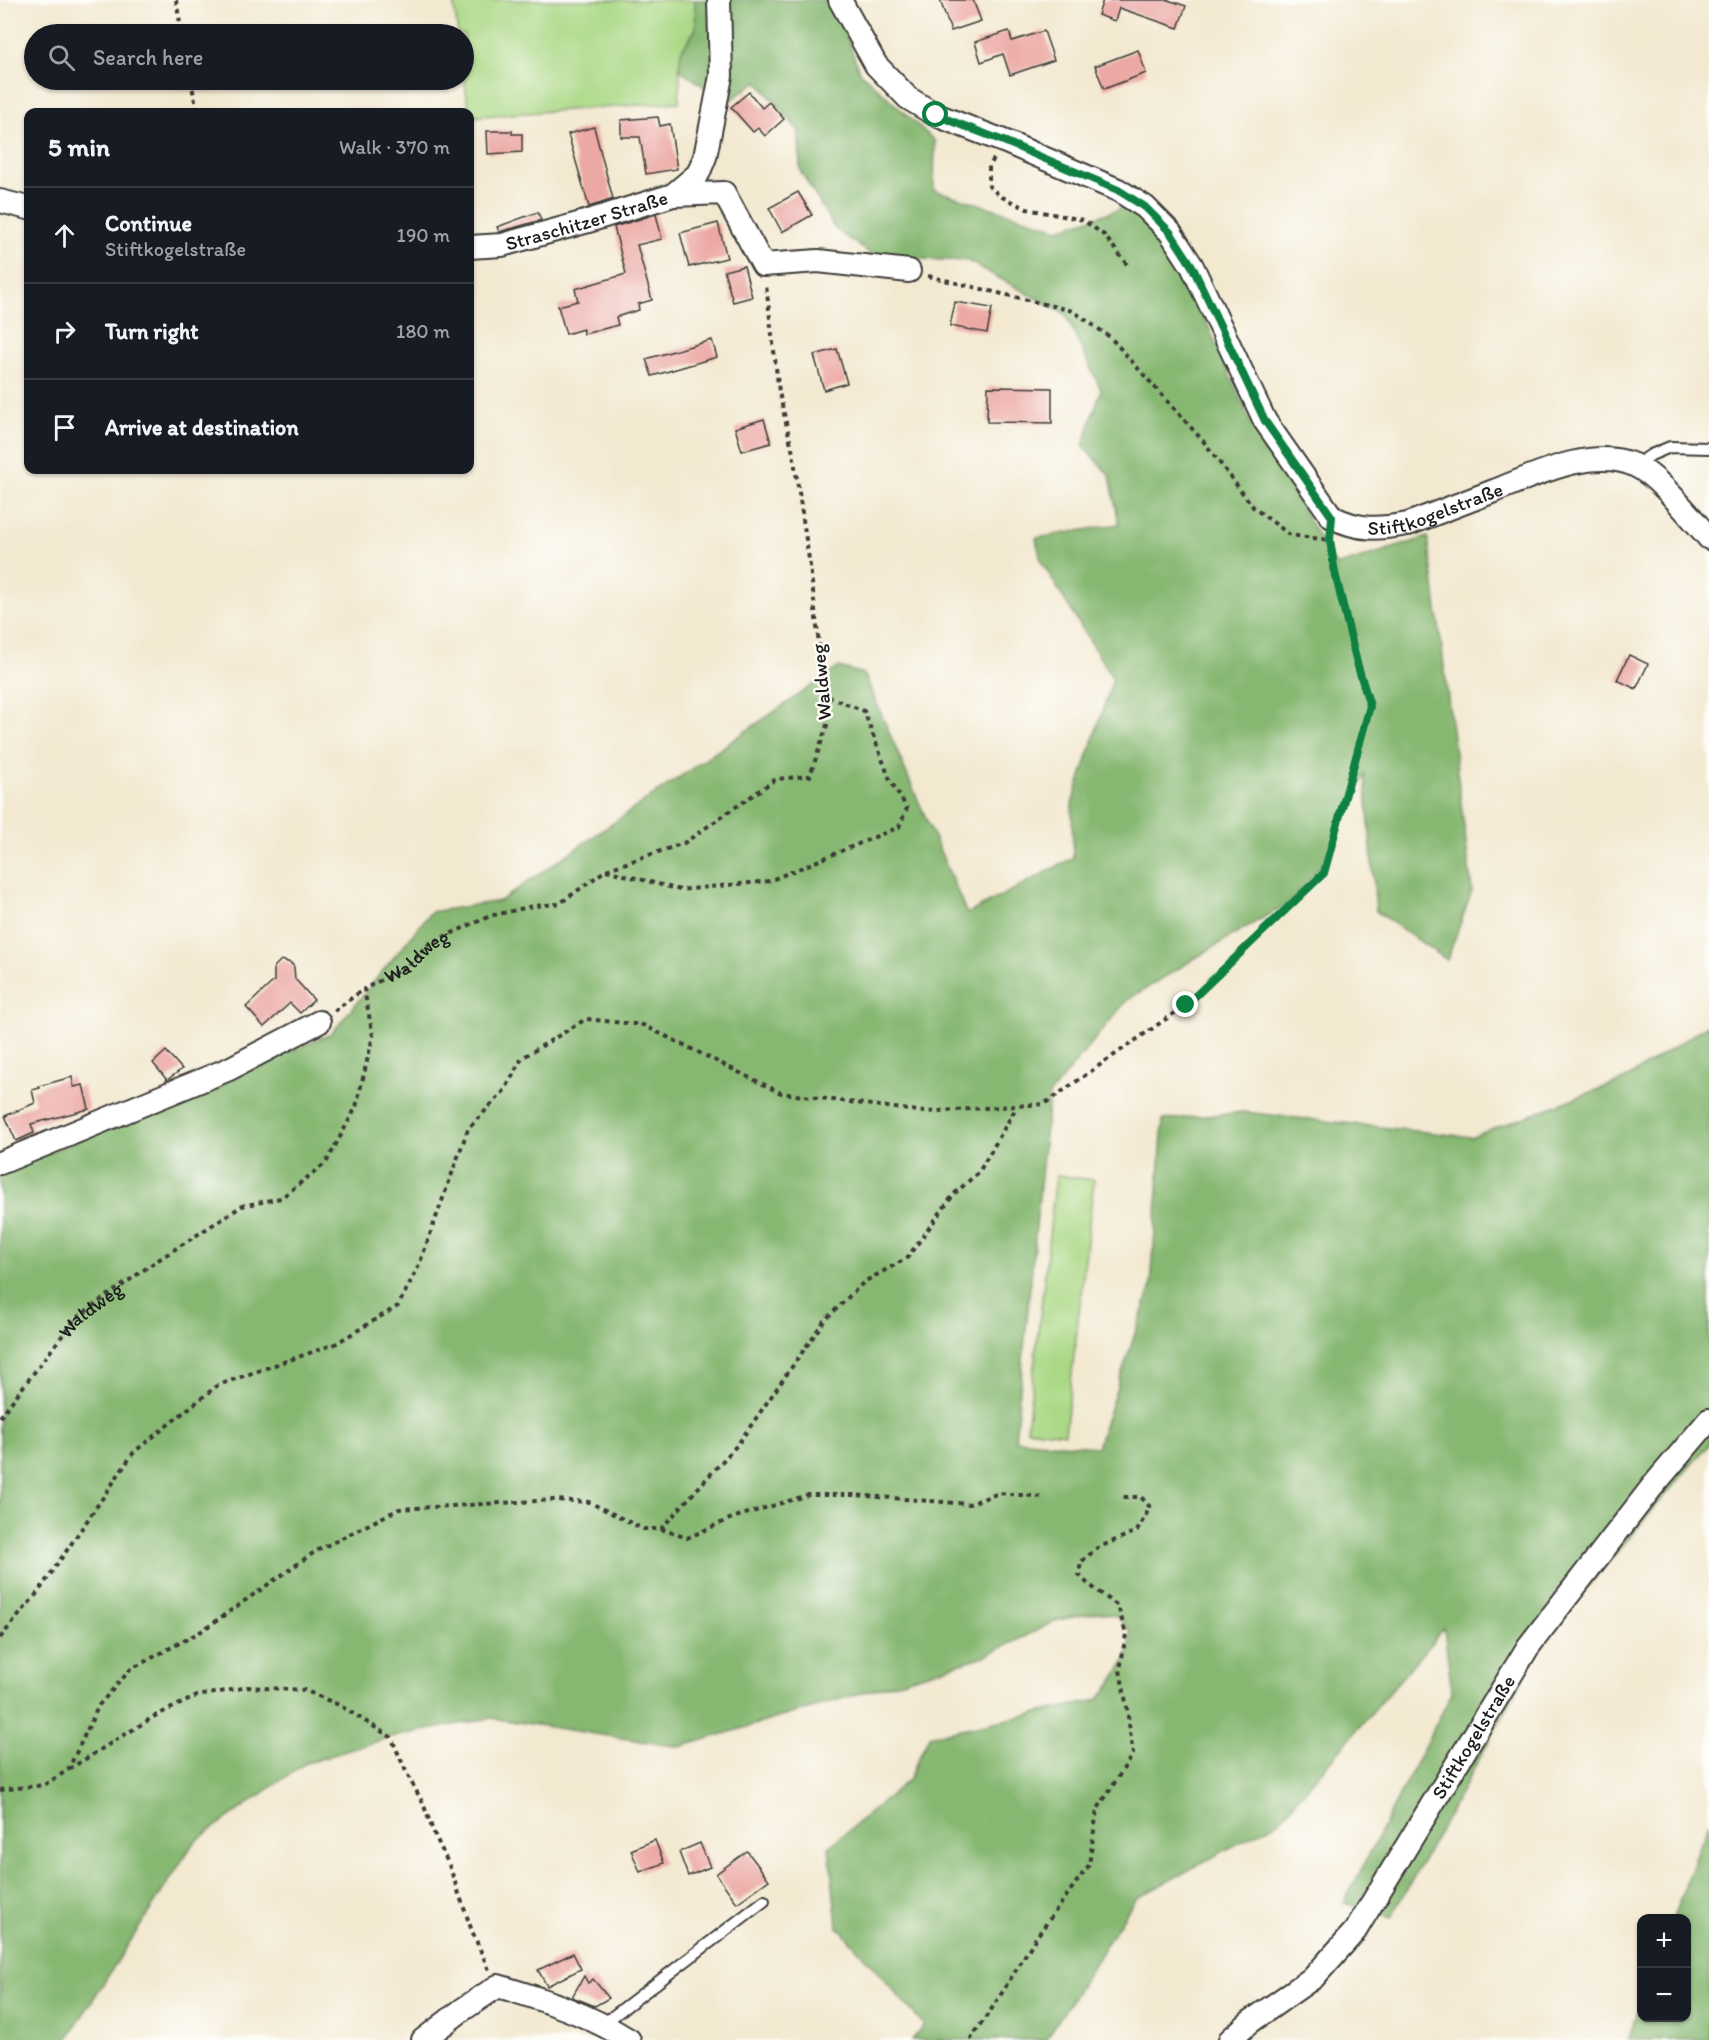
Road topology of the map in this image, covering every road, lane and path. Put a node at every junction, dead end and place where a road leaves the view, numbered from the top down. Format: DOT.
graph roads {
  1 [pos="176,0"];
  2 [pos="719,0"];
  3 [pos="840,0"];
  4 [pos="180,24"];
  5 [pos="192,90"];
  6 [pos="196,108"];
  7 [pos="1006,142"];
  8 [pos="705,157"];
  9 [pos="724,193"];
  10 [pos="673,195"];
  11 [pos="0,201"];
  12 [pos="24,207"];
  13 [pos="474,247"];
  14 [pos="763,265"];
  15 [pos="1129,267"];
  16 [pos="909,271"];
  17 [pos="1709,448"];
  18 [pos="1635,465"];
  19 [pos="1332,517"];
  20 [pos="1709,538"];
  21 [pos="1330,540"];
  22 [pos="824,695"];
  23 [pos="606,870"];
  24 [pos="363,989"];
  25 [pos="319,1022"];
  26 [pos="1016,1107"];
  27 [pos="0,1164"];
  28 [pos="0,1417"];
  29 [pos="1709,1420"];
  30 [pos="1043,1497"];
  31 [pos="1124,1497"];
  32 [pos="661,1529"];
  33 [pos="0,1638"];
  34 [pos="68,1770"];
  35 [pos="0,1790"];
  36 [pos="764,1901"];
  37 [pos="498,1986"];
  38 [pos="603,2024"];
  39 [pos="423,2040"];
  40 [pos="629,2040"];
  41 [pos="970,2040"];
  42 [pos="1230,2040"];
  1 -- 4 [label="path"];
  2 -- 8 [label="street, Straschitzer Straße"];
  3 -- 7 [label="street"];
  5 -- 6 [label="path"];
  7 -- 15 [label="path"];
  7 -- 19 [label="street"];
  8 -- 9 [label="street"];
  8 -- 10 [label="street, Straschitzer Straße"];
  9 -- 10 [label="street"];
  9 -- 14 [label="street"];
  10 -- 13 [label="street, Straschitzer Straße"];
  11 -- 12 [label="street"];
  14 -- 16 [label="street"];
  14 -- 22 [label="path, Waldweg"];
  16 -- 21 [label="path"];
  17 -- 18 [label="lane"];
  18 -- 19 [label="street, Stiftkogelstraße"];
  18 -- 20 [label="street, Stiftkogelstraße"];
  19 -- 21 [label="path"];
  21 -- 26 [label="path"];
  22 -- 23 [label="path, Waldweg"];
  22 -- 23 [label="path"];
  23 -- 24 [label="path, Waldweg"];
  24 -- 25 [label="path, Waldweg"];
  24 -- 28 [label="path, Waldweg"];
  25 -- 27 [label="street"];
  26 -- 32 [label="path"];
  26 -- 33 [label="path"];
  29 -- 42 [label="street, Stiftkogelstraße"];
  30 -- 32 [label="path"];
  31 -- 41 [label="path"];
  32 -- 34 [label="path"];
  34 -- 35 [label="path"];
  34 -- 37 [label="path"];
  36 -- 38 [label="lane"];
  37 -- 38 [label="street"];
  37 -- 39 [label="street"];
  38 -- 40 [label="street"];
}
